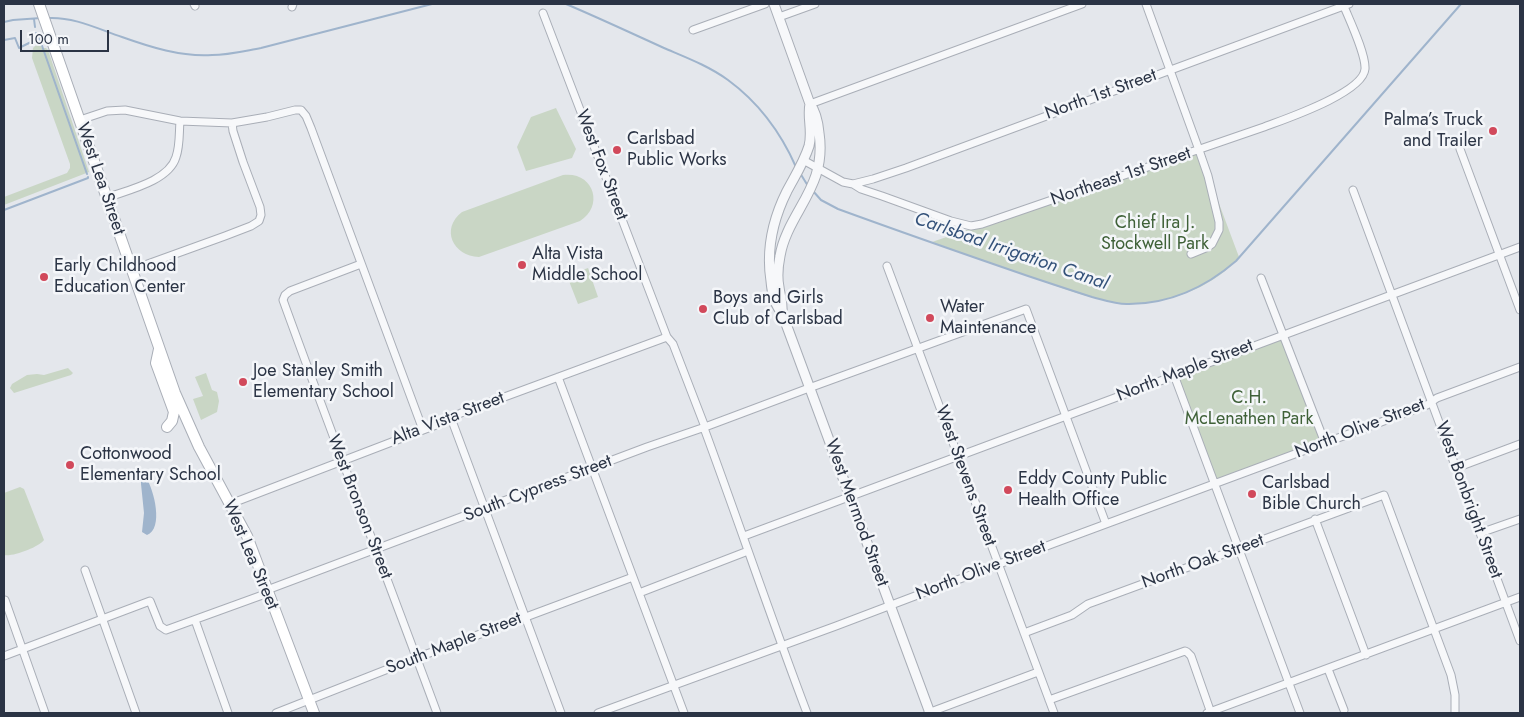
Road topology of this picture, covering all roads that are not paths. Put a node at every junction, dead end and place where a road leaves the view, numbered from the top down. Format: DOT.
graph roads {
  1 [pos="765,4"];
  2 [pos="774,4"];
  3 [pos="815,4"];
  4 [pos="1082,4"];
  5 [pos="1146,4"];
  6 [pos="1345,4"];
  7 [pos="40,7"];
  8 [pos="544,13"];
  9 [pos="779,17"];
  10 [pos="694,30"];
  11 [pos="1170,70"];
  12 [pos="810,104"];
  13 [pos="80,120"];
  14 [pos="180,122"];
  15 [pos="232,123"];
  16 [pos="1460,149"];
  17 [pos="1199,150"];
  18 [pos="803,160"];
  19 [pos="817,172"];
  20 [pos="853,184"];
  21 [pos="1353,190"];
  22 [pos="106,198"];
  23 [pos="1520,247"];
  24 [pos="1191,254"];
  25 [pos="1499,255"];
  26 [pos="361,264"];
  27 [pos="887,266"];
  28 [pos="131,270"];
  29 [pos="1260,278"];
  30 [pos="1392,295"];
  31 [pos="1520,310"];
  32 [pos="782,313"];
  33 [pos="1282,335"];
  34 [pos="667,337"];
  35 [pos="159,348"];
  36 [pos="918,349"];
  37 [pos="1520,367"];
  38 [pos="1174,375"];
  39 [pos="558,377"];
  40 [pos="809,388"];
  41 [pos="1431,402"];
  42 [pos="1066,416"];
  43 [pos="451,418"];
  44 [pos="167,427"];
  45 [pos="704,428"];
  46 [pos="423,430"];
  47 [pos="1324,443"];
  48 [pos="1520,444"];
  49 [pos="958,456"];
  50 [pos="341,460"];
  51 [pos="592,468"];
  52 [pos="1456,468"];
  53 [pos="1215,484"];
  54 [pos="850,496"];
  55 [pos="230,504"];
  56 [pos="485,509"];
  57 [pos="1520,518"];
  58 [pos="1316,519"];
  59 [pos="1106,524"];
  60 [pos="1480,533"];
  61 [pos="744,536"];
  62 [pos="1239,548"];
  63 [pos="376,550"];
  64 [pos="748,551"];
  65 [pos="998,564"];
  66 [pos="85,570"];
  67 [pos="633,577"];
  68 [pos="268,592"];
  69 [pos="639,593"];
  70 [pos="1520,597"];
  71 [pos="5,600"];
  72 [pos="1506,602"];
  73 [pos="890,605"];
  74 [pos="525,617"];
  75 [pos="103,619"];
  76 [pos="195,620"];
  77 [pos="1434,629"];
  78 [pos="1024,633"];
  79 [pos="1520,641"];
  80 [pos="782,646"];
  81 [pos="23,649"];
  82 [pos="1366,655"];
  83 [pos="4,656"];
  84 [pos="416,658"];
  85 [pos="1328,669"];
  86 [pos="1038,672"];
  87 [pos="1289,683"];
  88 [pos="674,685"];
  89 [pos="309,700"];
  90 [pos="1049,700"];
  91 [pos="1344,710"];
  92 [pos="46,713"];
  93 [pos="136,713"];
  94 [pos="228,713"];
  95 [pos="276,713"];
  96 [pos="314,713"];
  97 [pos="437,713"];
  98 [pos="561,713"];
  99 [pos="598,713"];
  100 [pos="684,713"];
  101 [pos="807,713"];
  102 [pos="930,713"];
  103 [pos="1054,713"];
  104 [pos="1210,713"];
  105 [pos="1300,713"];
  106 [pos="1455,713"];
  1 -- 10 [label="street"];
  2 -- 9 [label="street"];
  3 -- 9 [label="street"];
  4 -- 12 [label="street"];
  5 -- 11 [label="street"];
  6 -- 11 [label="street, North 1st Street"];
  6 -- 17 [label="street, Northeast 1st Street"];
  7 -- 13 [label="main road, West Lea Street"];
  8 -- 34 [label="street, West Fox Street"];
  9 -- 12 [label="street"];
  11 -- 17 [label="street"];
  11 -- 20 [label="street, North 1st Street"];
  12 -- 18 [label="street"];
  12 -- 19 [label="street"];
  13 -- 14 [label="street"];
  13 -- 22 [label="main road, West Lea Street"];
  14 -- 15 [label="street"];
  14 -- 22 [label="street"];
  15 -- 26 [label="street"];
  15 -- 28 [label="street"];
  16 -- 25 [label="street"];
  17 -- 20 [label="street, Northeast 1st Street"];
  17 -- 24 [label="street"];
  18 -- 19 [label="street, Northeast 1st Street"];
  18 -- 32 [label="street"];
  19 -- 20 [label="street, Northeast 1st Street"];
  19 -- 32 [label="street"];
  21 -- 30 [label="street, West Bonbright Street"];
  22 -- 28 [label="main road, West Lea Street"];
  23 -- 25 [label="street, North Maple Street"];
  25 -- 30 [label="street, North Maple Street"];
  25 -- 31 [label="street"];
  26 -- 46 [label="street"];
  26 -- 50 [label="street, West Bronson Street"];
  27 -- 36 [label="street, West Stevens Street"];
  28 -- 35 [label="main road, West Lea Street"];
  29 -- 33 [label="street"];
  30 -- 33 [label="street, North Maple Street"];
  30 -- 41 [label="street, West Bonbright Street"];
  32 -- 40 [label="street, West Mermod Street"];
  33 -- 38 [label="street, North Maple Street"];
  33 -- 47 [label="street"];
  34 -- 39 [label="street, Alta Vista Street"];
  34 -- 45 [label="street, West Fox Street"];
  35 -- 44 [label="main road"];
  35 -- 55 [label="main road, West Lea Street"];
  36 -- 40 [label="street, South Cypress Street"];
  36 -- 42 [label="street, South Cypress Street"];
  36 -- 49 [label="street, West Stevens Street"];
  37 -- 41 [label="street, North Olive Street"];
  38 -- 42 [label="street, North Maple Street"];
  38 -- 53 [label="street"];
  39 -- 43 [label="street, Alta Vista Street"];
  39 -- 51 [label="street"];
  40 -- 45 [label="street, South Cypress Street"];
  40 -- 54 [label="street, West Mermod Street"];
  41 -- 47 [label="street, North Olive Street"];
  41 -- 52 [label="street, West Bonbright Street"];
  42 -- 49 [label="street, North Maple Street"];
  42 -- 59 [label="street"];
  43 -- 46 [label="street, Alta Vista Street"];
  43 -- 56 [label="street"];
  45 -- 51 [label="street, South Cypress Street"];
  45 -- 61 [label="street, West Fox Street"];
  46 -- 50 [label="street, Alta Vista Street"];
  47 -- 53 [label="street, North Olive Street"];
  48 -- 52 [label="street"];
  49 -- 54 [label="street, North Maple Street"];
  49 -- 65 [label="street, West Stevens Street"];
  50 -- 55 [label="street, Alta Vista Street"];
  50 -- 63 [label="street, West Bronson Street"];
  51 -- 56 [label="street, South Cypress Street"];
  51 -- 67 [label="street"];
  52 -- 60 [label="street, West Bonbright Street"];
  53 -- 59 [label="street, North Olive Street"];
  53 -- 62 [label="street"];
  54 -- 61 [label="street"];
  54 -- 73 [label="street, West Mermod Street"];
  55 -- 68 [label="main road, West Lea Street"];
  56 -- 63 [label="street, South Cypress Street"];
  56 -- 74 [label="street"];
  57 -- 60 [label="street"];
  58 -- 62 [label="street, North Oak Street"];
  58 -- 77 [label="street, North Oak Street"];
  58 -- 82 [label="street"];
  59 -- 65 [label="street, North Olive Street"];
  60 -- 72 [label="street, West Bonbright Street"];
  61 -- 64 [label="street, West Fox Street"];
  62 -- 78 [label="street, North Oak Street"];
  62 -- 87 [label="street"];
  63 -- 68 [label="street, South Cypress Street"];
  63 -- 84 [label="street, West Bronson Street"];
  64 -- 69 [label="street"];
  64 -- 80 [label="street, West Fox Street"];
  65 -- 73 [label="street, North Olive Street"];
  65 -- 78 [label="street, West Stevens Street"];
  66 -- 75 [label="street"];
  67 -- 69 [label="street"];
  67 -- 74 [label="street, South Maple Street"];
  68 -- 76 [label="street, South Cypress Street"];
  68 -- 89 [label="main road, West Lea Street"];
  69 -- 88 [label="street"];
  70 -- 72 [label="street"];
  71 -- 81 [label="street"];
  72 -- 77 [label="street"];
  72 -- 79 [label="street, West Bonbright Street"];
  73 -- 80 [label="street, North Olive Street"];
  73 -- 102 [label="street, West Mermod Street"];
  74 -- 84 [label="street, South Maple Street"];
  74 -- 98 [label="street"];
  75 -- 76 [label="street, South Cypress Street"];
  75 -- 81 [label="street, South Cypress Street"];
  75 -- 93 [label="street"];
  76 -- 94 [label="street"];
  77 -- 82 [label="street"];
  77 -- 106 [label="street"];
  78 -- 86 [label="street, West Stevens Street"];
  80 -- 88 [label="street, North Olive Street"];
  80 -- 101 [label="street, West Fox Street"];
  81 -- 83 [label="street, South Cypress Street"];
  81 -- 92 [label="street"];
  82 -- 85 [label="street"];
  84 -- 89 [label="street, South Maple Street"];
  84 -- 97 [label="street, West Bronson Street"];
  85 -- 87 [label="street"];
  85 -- 91 [label="street"];
  86 -- 90 [label="street, West Stevens Street"];
  86 -- 102 [label="street"];
  87 -- 104 [label="street"];
  87 -- 105 [label="street"];
  88 -- 99 [label="street, North Olive Street"];
  88 -- 100 [label="street"];
  89 -- 95 [label="street, South Maple Street"];
  89 -- 96 [label="main road, West Lea Street"];
  90 -- 103 [label="street, West Stevens Street"];
  90 -- 104 [label="street"];
}
